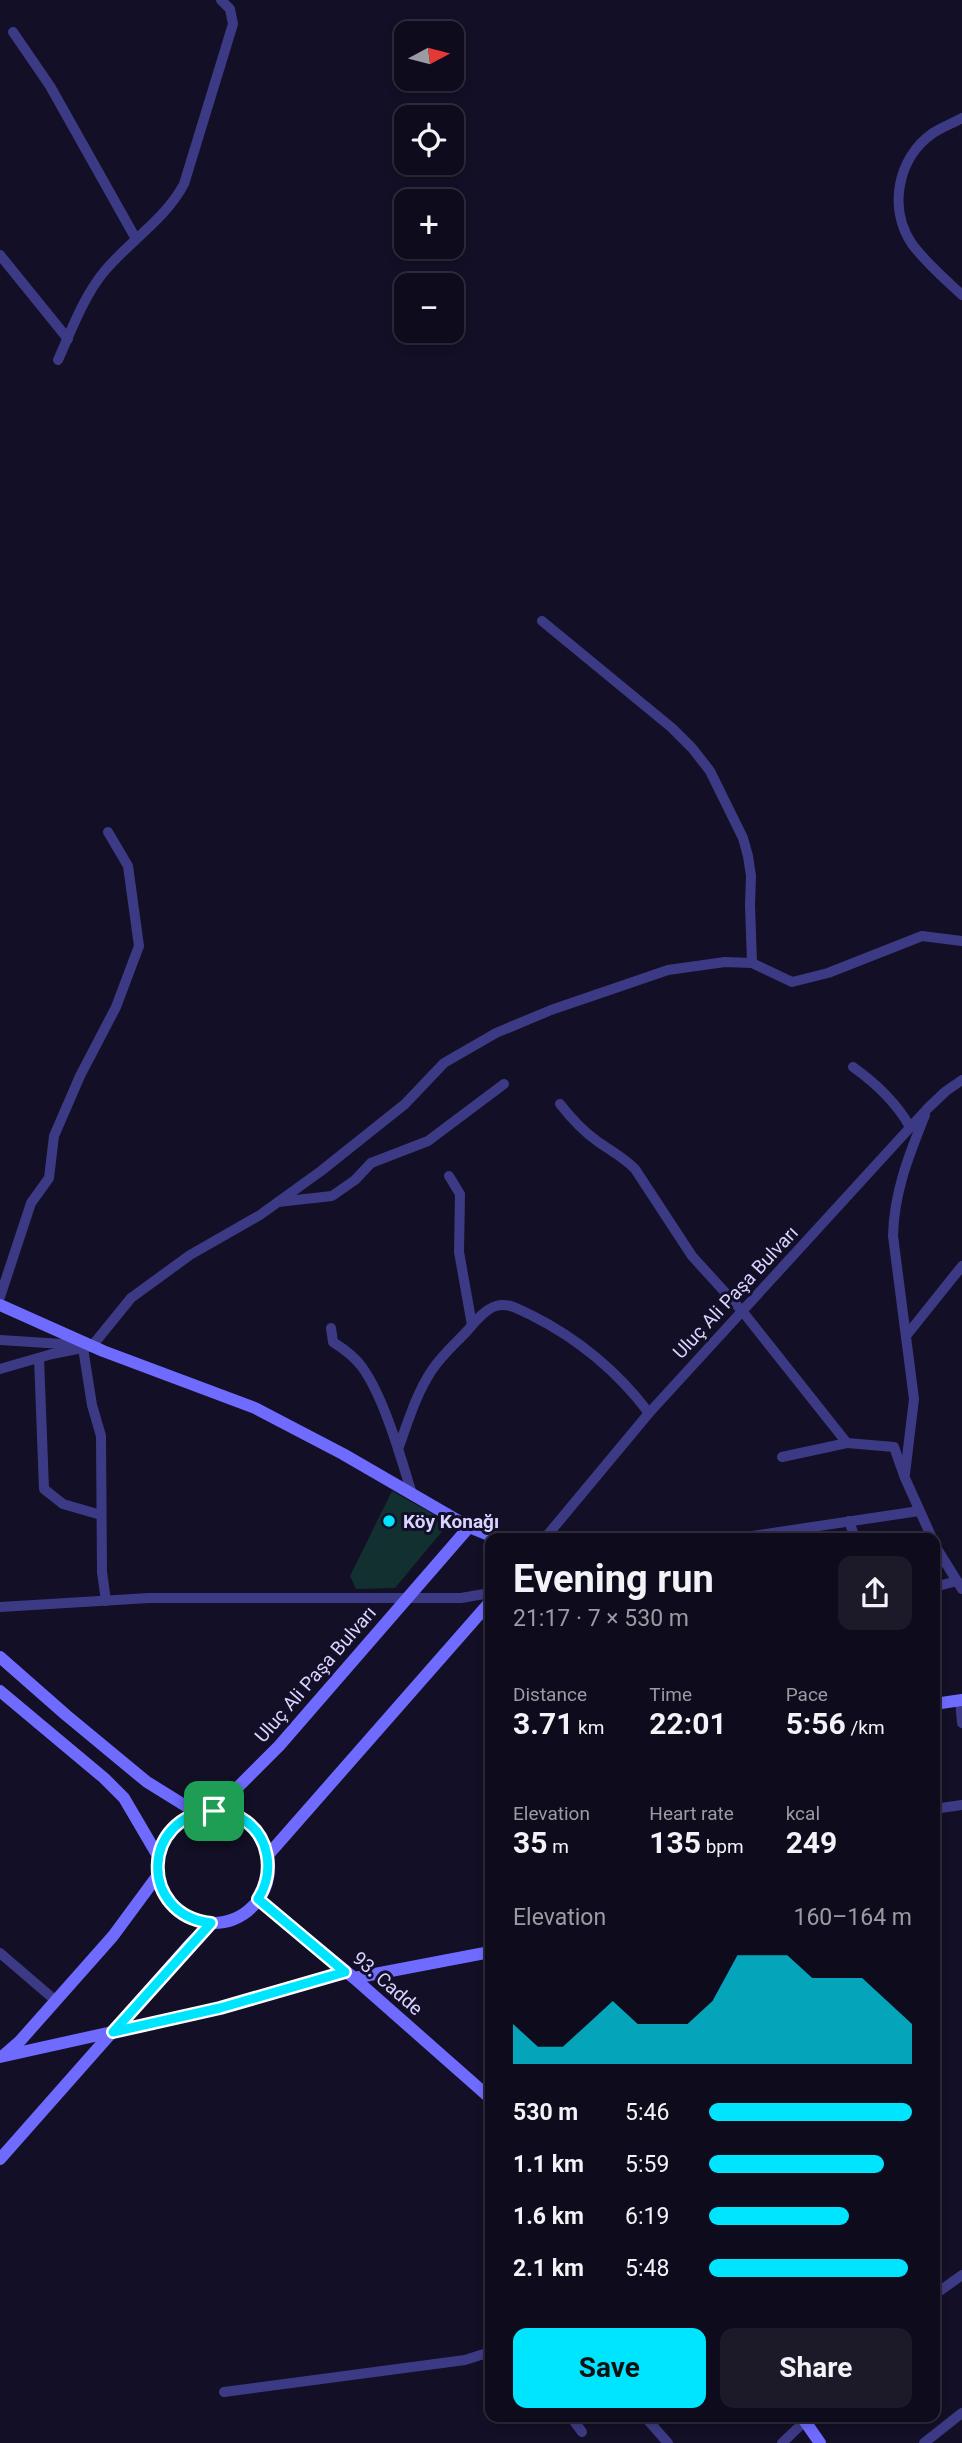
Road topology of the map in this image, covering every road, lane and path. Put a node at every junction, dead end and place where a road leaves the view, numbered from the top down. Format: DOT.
graph roads {
  1 [pos="221,0"];
  2 [pos="13,32"];
  3 [pos="962,118"];
  4 [pos="136,239"];
  5 [pos="0,255"];
  6 [pos="962,295"];
  7 [pos="68,339"];
  8 [pos="58,360"];
  9 [pos="542,621"];
  10 [pos="108,832"];
  11 [pos="962,941"];
  12 [pos="752,963"];
  13 [pos="853,1067"];
  14 [pos="962,1080"];
  15 [pos="504,1084"];
  16 [pos="560,1104"];
  17 [pos="927,1109"];
  18 [pos="910,1127"];
  19 [pos="449,1176"];
  20 [pos="277,1202"];
  21 [pos="962,1266"];
  22 [pos="0,1297"];
  23 [pos="0,1305"];
  24 [pos="743,1312"];
  25 [pos="472,1325"];
  26 [pos="331,1328"];
  27 [pos="906,1336"];
  28 [pos="0,1340"];
  29 [pos="88,1347"];
  30 [pos="39,1358"];
  31 [pos="0,1369"];
  32 [pos="649,1413"];
  33 [pos="848,1443"];
  34 [pos="398,1449"];
  35 [pos="782,1457"];
  36 [pos="905,1478"];
  37 [pos="412,1494"];
  38 [pos="919,1511"];
  39 [pos="101,1515"];
  40 [pos="849,1521"];
  41 [pos="469,1527"];
  42 [pos="549,1533"];
  43 [pos="772,1533"];
  44 [pos="853,1533"];
  45 [pos="930,1533"];
  46 [pos="485,1534"];
  47 [pos="940,1554"];
  48 [pos="959,1585"];
  49 [pos="940,1587"];
  50 [pos="485,1594"];
  51 [pos="407,1598"];
  52 [pos="106,1601"];
  53 [pos="0,1606"];
  54 [pos="485,1608"];
  55 [pos="0,1657"];
  56 [pos="0,1691"];
  57 [pos="961,1700"];
  58 [pos="940,1704"];
  59 [pos="962,1723"];
  60 [pos="962,1805"];
  61 [pos="940,1808"];
  62 [pos="214,1811"];
  63 [pos="197,1813"];
  64 [pos="268,1855"];
  65 [pos="158,1856"];
  66 [pos="158,1875"];
  67 [pos="258,1899"];
  68 [pos="211,1923"];
  69 [pos="0,1953"];
  70 [pos="485,1953"];
  71 [pos="350,1975"];
  72 [pos="56,2001"];
  73 [pos="113,2032"];
  74 [pos="0,2055"];
  75 [pos="485,2094"];
  76 [pos="0,2159"];
  77 [pos="962,2275"];
  78 [pos="940,2291"];
  79 [pos="485,2354"];
  80 [pos="224,2392"];
  81 [pos="962,2413"];
  82 [pos="575,2422"];
  83 [pos="649,2422"];
  84 [pos="801,2422"];
  85 [pos="806,2422"];
  86 [pos="582,2432"];
  87 [pos="927,2442"];
  88 [pos="668,2443"];
  89 [pos="782,2443"];
  90 [pos="820,2443"];
  1 -- 4 [label="street"];
  2 -- 4 [label="street"];
  3 -- 6 [label="street"];
  4 -- 7 [label="street"];
  5 -- 7 [label="street"];
  7 -- 8 [label="street"];
  9 -- 12 [label="street"];
  10 -- 22 [label="street"];
  11 -- 12 [label="street"];
  12 -- 20 [label="street"];
  13 -- 18 [label="street"];
  14 -- 17 [label="street, Uluç Ali Paşa Bulvarı"];
  15 -- 20 [label="street"];
  16 -- 24 [label="street"];
  17 -- 18 [label="street, Uluç Ali Paşa Bulvarı"];
  17 -- 27 [label="street"];
  18 -- 24 [label="street, Uluç Ali Paşa Bulvarı"];
  19 -- 25 [label="street"];
  20 -- 29 [label="street"];
  21 -- 27 [label="street"];
  23 -- 29 [label="street"];
  24 -- 32 [label="street, Uluç Ali Paşa Bulvarı"];
  24 -- 33 [label="street"];
  25 -- 32 [label="street"];
  25 -- 34 [label="street"];
  26 -- 34 [label="street"];
  27 -- 36 [label="street"];
  28 -- 29 [label="street"];
  29 -- 30 [label="street"];
  29 -- 37 [label="street"];
  29 -- 39 [label="street"];
  30 -- 31 [label="street"];
  30 -- 39 [label="street"];
  32 -- 42 [label="street, Uluç Ali Paşa Bulvarı"];
  33 -- 35 [label="street"];
  33 -- 36 [label="street"];
  34 -- 37 [label="street"];
  36 -- 38 [label="street"];
  37 -- 41 [label="street"];
  38 -- 40 [label="street"];
  38 -- 45 [label="street"];
  39 -- 52 [label="street"];
  40 -- 43 [label="street"];
  40 -- 44 [label="street"];
  41 -- 46 [label="street"];
  41 -- 51 [label="street, Uluç Ali Paşa Bulvarı"];
  47 -- 48 [label="street"];
  48 -- 49 [label="street"];
  50 -- 51 [label="street"];
  51 -- 52 [label="street"];
  51 -- 62 [label="street, Uluç Ali Paşa Bulvarı"];
  52 -- 53 [label="street"];
  54 -- 64 [label="street"];
  55 -- 63 [label="street"];
  56 -- 65 [label="street"];
  57 -- 58 [label="street"];
  57 -- 59 [label="street"];
  60 -- 61 [label="street"];
  62 -- 63 [label="street"];
  62 -- 64 [label="street"];
  63 -- 65 [label="street"];
  64 -- 67 [label="street"];
  65 -- 66 [label="street"];
  66 -- 68 [label="street"];
  66 -- 72 [label="street"];
  67 -- 68 [label="street"];
  67 -- 71 [label="street, 93. Cadde"];
  68 -- 73 [label="street"];
  69 -- 72 [label="street"];
  70 -- 71 [label="street"];
  71 -- 73 [label="street"];
  71 -- 75 [label="street, 93. Cadde"];
  72 -- 74 [label="street"];
  73 -- 74 [label="street"];
  73 -- 76 [label="street"];
  77 -- 78 [label="street"];
  79 -- 80 [label="street"];
  81 -- 87 [label="street"];
  82 -- 86 [label="street"];
  83 -- 88 [label="street"];
  84 -- 89 [label="street"];
  85 -- 90 [label="street"];
}
